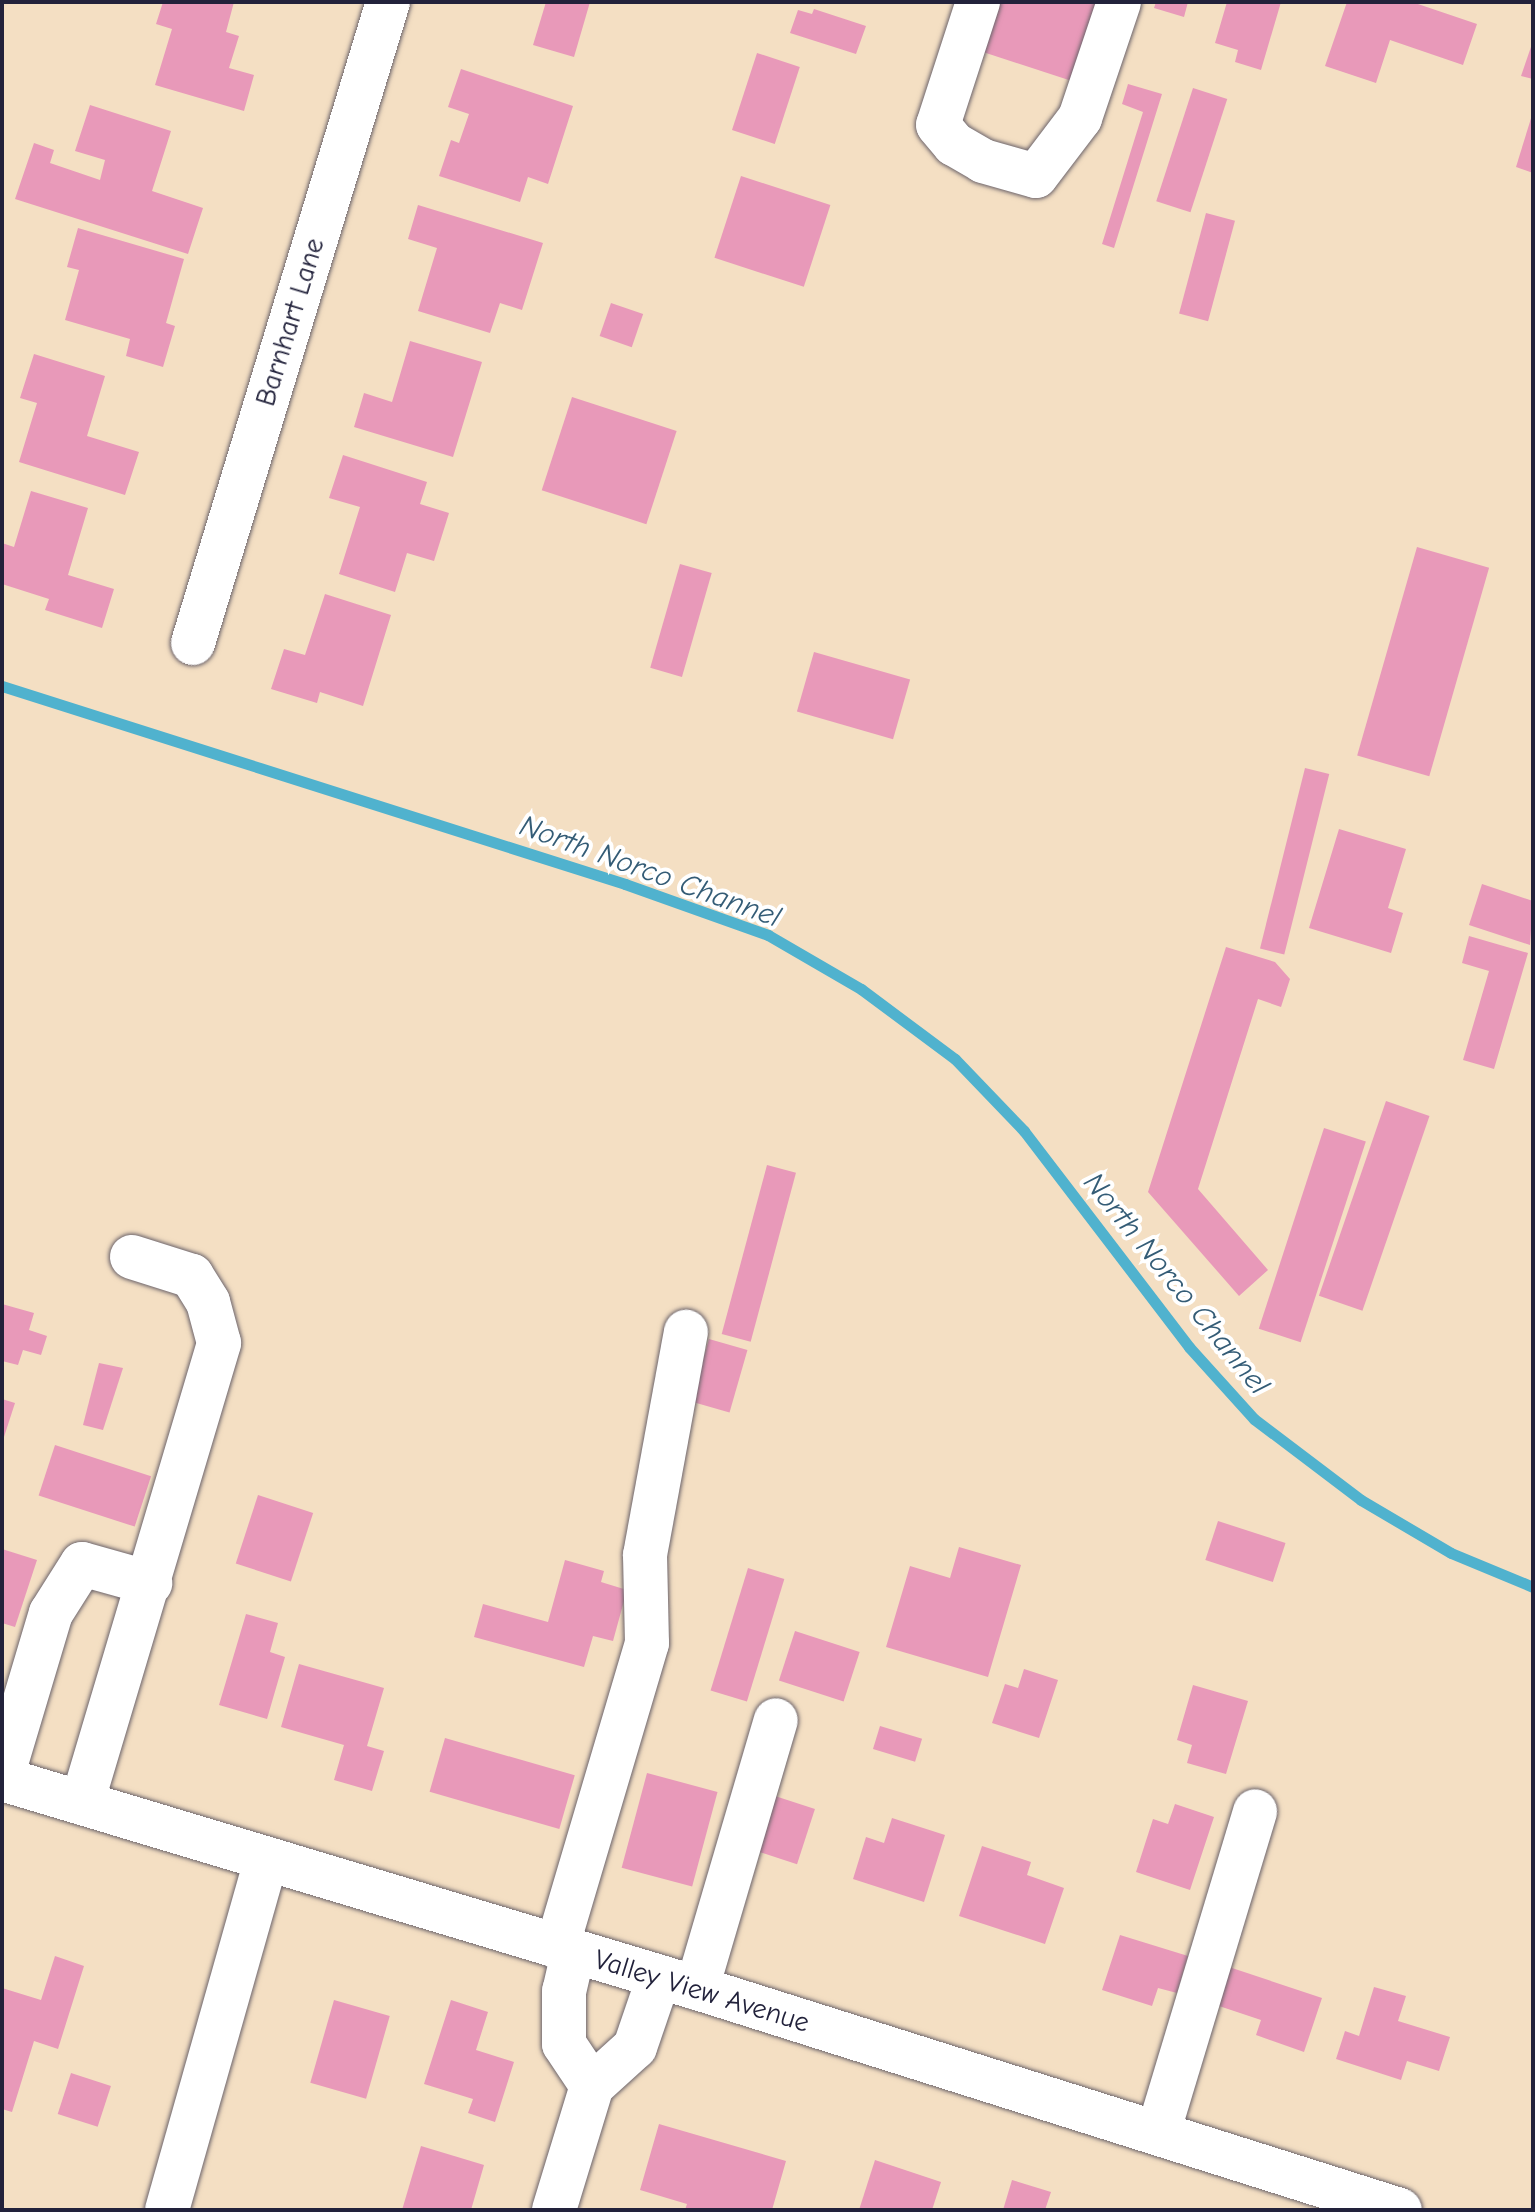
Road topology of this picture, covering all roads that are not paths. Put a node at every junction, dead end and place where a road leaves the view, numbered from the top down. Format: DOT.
graph roads {
  1 [pos="388,2"];
  2 [pos="978,2"];
  3 [pos="1119,2"];
  4 [pos="193,643"];
  5 [pos="132,1257"];
  6 [pos="686,1332"];
  7 [pos="150,1583"];
  8 [pos="776,1720"];
  9 [pos="2,1778"];
  10 [pos="82,1803"];
  11 [pos="1255,1811"];
  12 [pos="266,1859"];
  13 [pos="565,1950"];
  14 [pos="678,1983"];
  15 [pos="592,2086"];
  16 [pos="1158,2133"];
  17 [pos="167,2210"];
  18 [pos="554,2210"];
  19 [pos="1400,2210"];
  1 -- 4 [label="street, Barnhart Lane"];
  2 -- 3 [label="street"];
  5 -- 7 [label="street"];
  6 -- 13 [label="street"];
  7 -- 9 [label="street"];
  7 -- 10 [label="street"];
  8 -- 14 [label="street"];
  9 -- 10 [label="street, Valley View Avenue"];
  10 -- 12 [label="street, Valley View Avenue"];
  11 -- 16 [label="street"];
  12 -- 13 [label="street, Valley View Avenue"];
  12 -- 17 [label="street"];
  13 -- 14 [label="street, Valley View Avenue"];
  13 -- 15 [label="street"];
  14 -- 15 [label="street"];
  14 -- 16 [label="street, Valley View Avenue"];
  15 -- 18 [label="street"];
  16 -- 19 [label="street, Valley View Avenue"];
}
